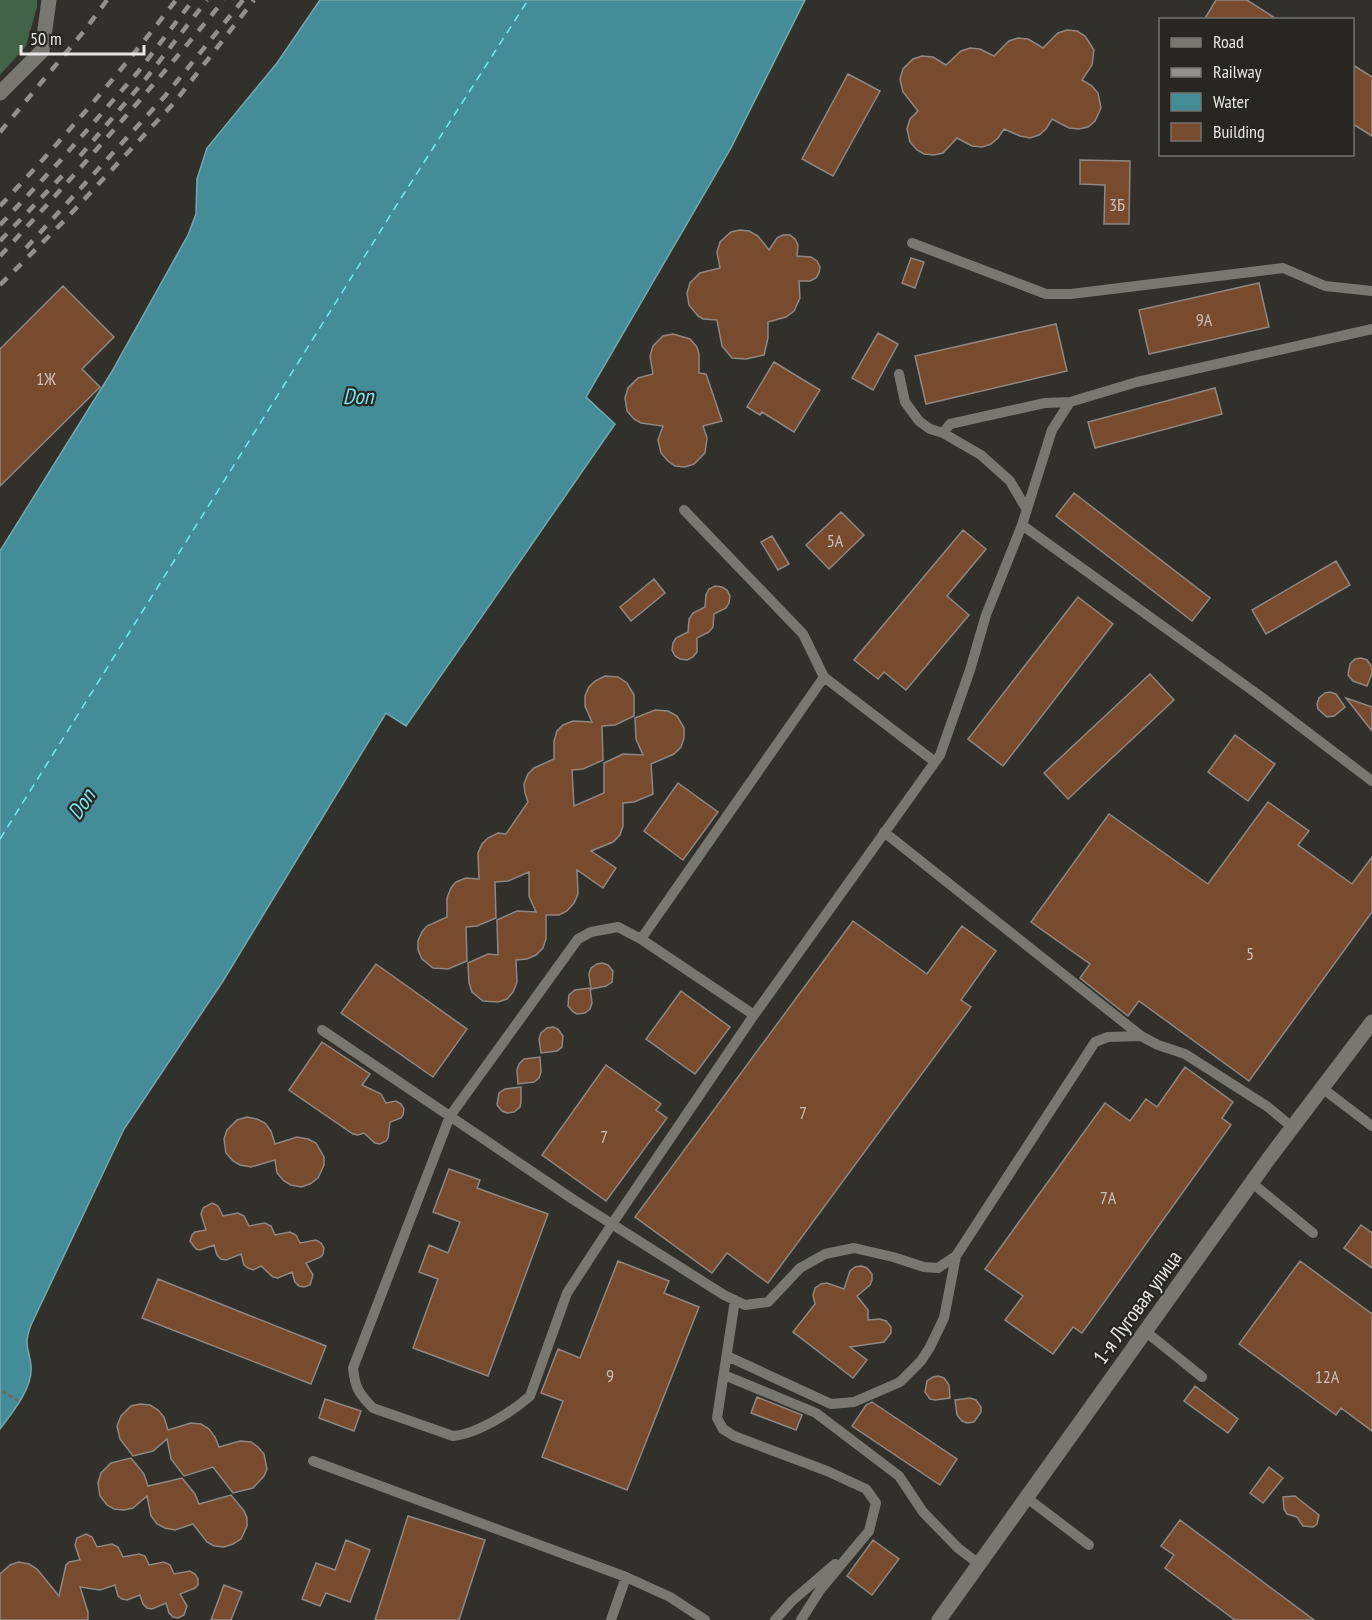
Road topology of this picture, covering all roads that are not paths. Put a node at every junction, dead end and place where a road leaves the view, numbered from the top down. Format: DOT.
graph roads {
  1 [pos="49,0"];
  2 [pos="0,93"];
  3 [pos="912,243"];
  4 [pos="1372,291"];
  5 [pos="1372,329"];
  6 [pos="899,374"];
  7 [pos="1070,402"];
  8 [pos="943,433"];
  9 [pos="684,510"];
  10 [pos="1027,510"];
  11 [pos="1022,525"];
  12 [pos="824,678"];
  13 [pos="935,762"];
  14 [pos="1372,781"];
  15 [pos="884,832"];
  16 [pos="641,939"];
  17 [pos="754,1016"];
  18 [pos="1372,1022"];
  19 [pos="322,1030"];
  20 [pos="1141,1036"];
  21 [pos="1322,1088"];
  22 [pos="450,1116"];
  23 [pos="1372,1126"];
  24 [pos="1292,1127"];
  25 [pos="1252,1183"];
  26 [pos="612,1224"];
  27 [pos="1313,1233"];
  28 [pos="956,1256"];
  29 [pos="735,1300"];
  30 [pos="1145,1331"];
  31 [pos="727,1356"];
  32 [pos="724,1376"];
  33 [pos="1202,1377"];
  34 [pos="313,1461"];
  35 [pos="1027,1498"];
  36 [pos="860,1542"];
  37 [pos="1089,1545"];
  38 [pos="979,1564"];
  39 [pos="626,1577"];
  40 [pos="611,1620"];
  41 [pos="705,1620"];
  42 [pos="775,1620"];
  43 [pos="801,1620"];
  44 [pos="939,1620"];
  1 -- 2 [label="main road"];
  3 -- 4 [label="lane"];
  5 -- 7 [label="lane"];
  6 -- 8 [label="lane"];
  7 -- 8 [label="lane"];
  7 -- 10 [label="lane"];
  8 -- 10 [label="lane"];
  9 -- 12 [label="lane"];
  10 -- 11 [label="lane"];
  11 -- 13 [label="lane"];
  11 -- 14 [label="lane"];
  12 -- 13 [label="lane"];
  12 -- 16 [label="lane"];
  13 -- 15 [label="lane"];
  15 -- 17 [label="lane"];
  15 -- 20 [label="lane"];
  16 -- 17 [label="lane"];
  16 -- 22 [label="lane"];
  17 -- 26 [label="lane"];
  18 -- 21 [label="main road, 1-я Луговая улица"];
  19 -- 22 [label="lane"];
  20 -- 24 [label="lane"];
  20 -- 28 [label="lane"];
  21 -- 23 [label="lane"];
  21 -- 24 [label="main road, 1-я Луговая улица"];
  22 -- 26 [label="lane"];
  22 -- 26 [label="lane"];
  24 -- 25 [label="main road, 1-я Луговая улица"];
  25 -- 27 [label="lane"];
  25 -- 30 [label="main road, 1-я Луговая улица"];
  26 -- 29 [label="lane"];
  28 -- 29 [label="lane"];
  28 -- 31 [label="lane"];
  29 -- 31 [label="lane"];
  30 -- 33 [label="lane"];
  30 -- 35 [label="main road, 1-я Луговая улица"];
  31 -- 32 [label="lane"];
  32 -- 36 [label="lane"];
  32 -- 38 [label="lane"];
  34 -- 39 [label="lane"];
  35 -- 37 [label="lane"];
  35 -- 38 [label="main road, 1-я Луговая улица"];
  36 -- 42 [label="lane"];
  36 -- 43 [label="lane"];
  38 -- 44 [label="main road, 1-я Луговая улица"];
  39 -- 40 [label="lane"];
  39 -- 41 [label="lane"];
}
